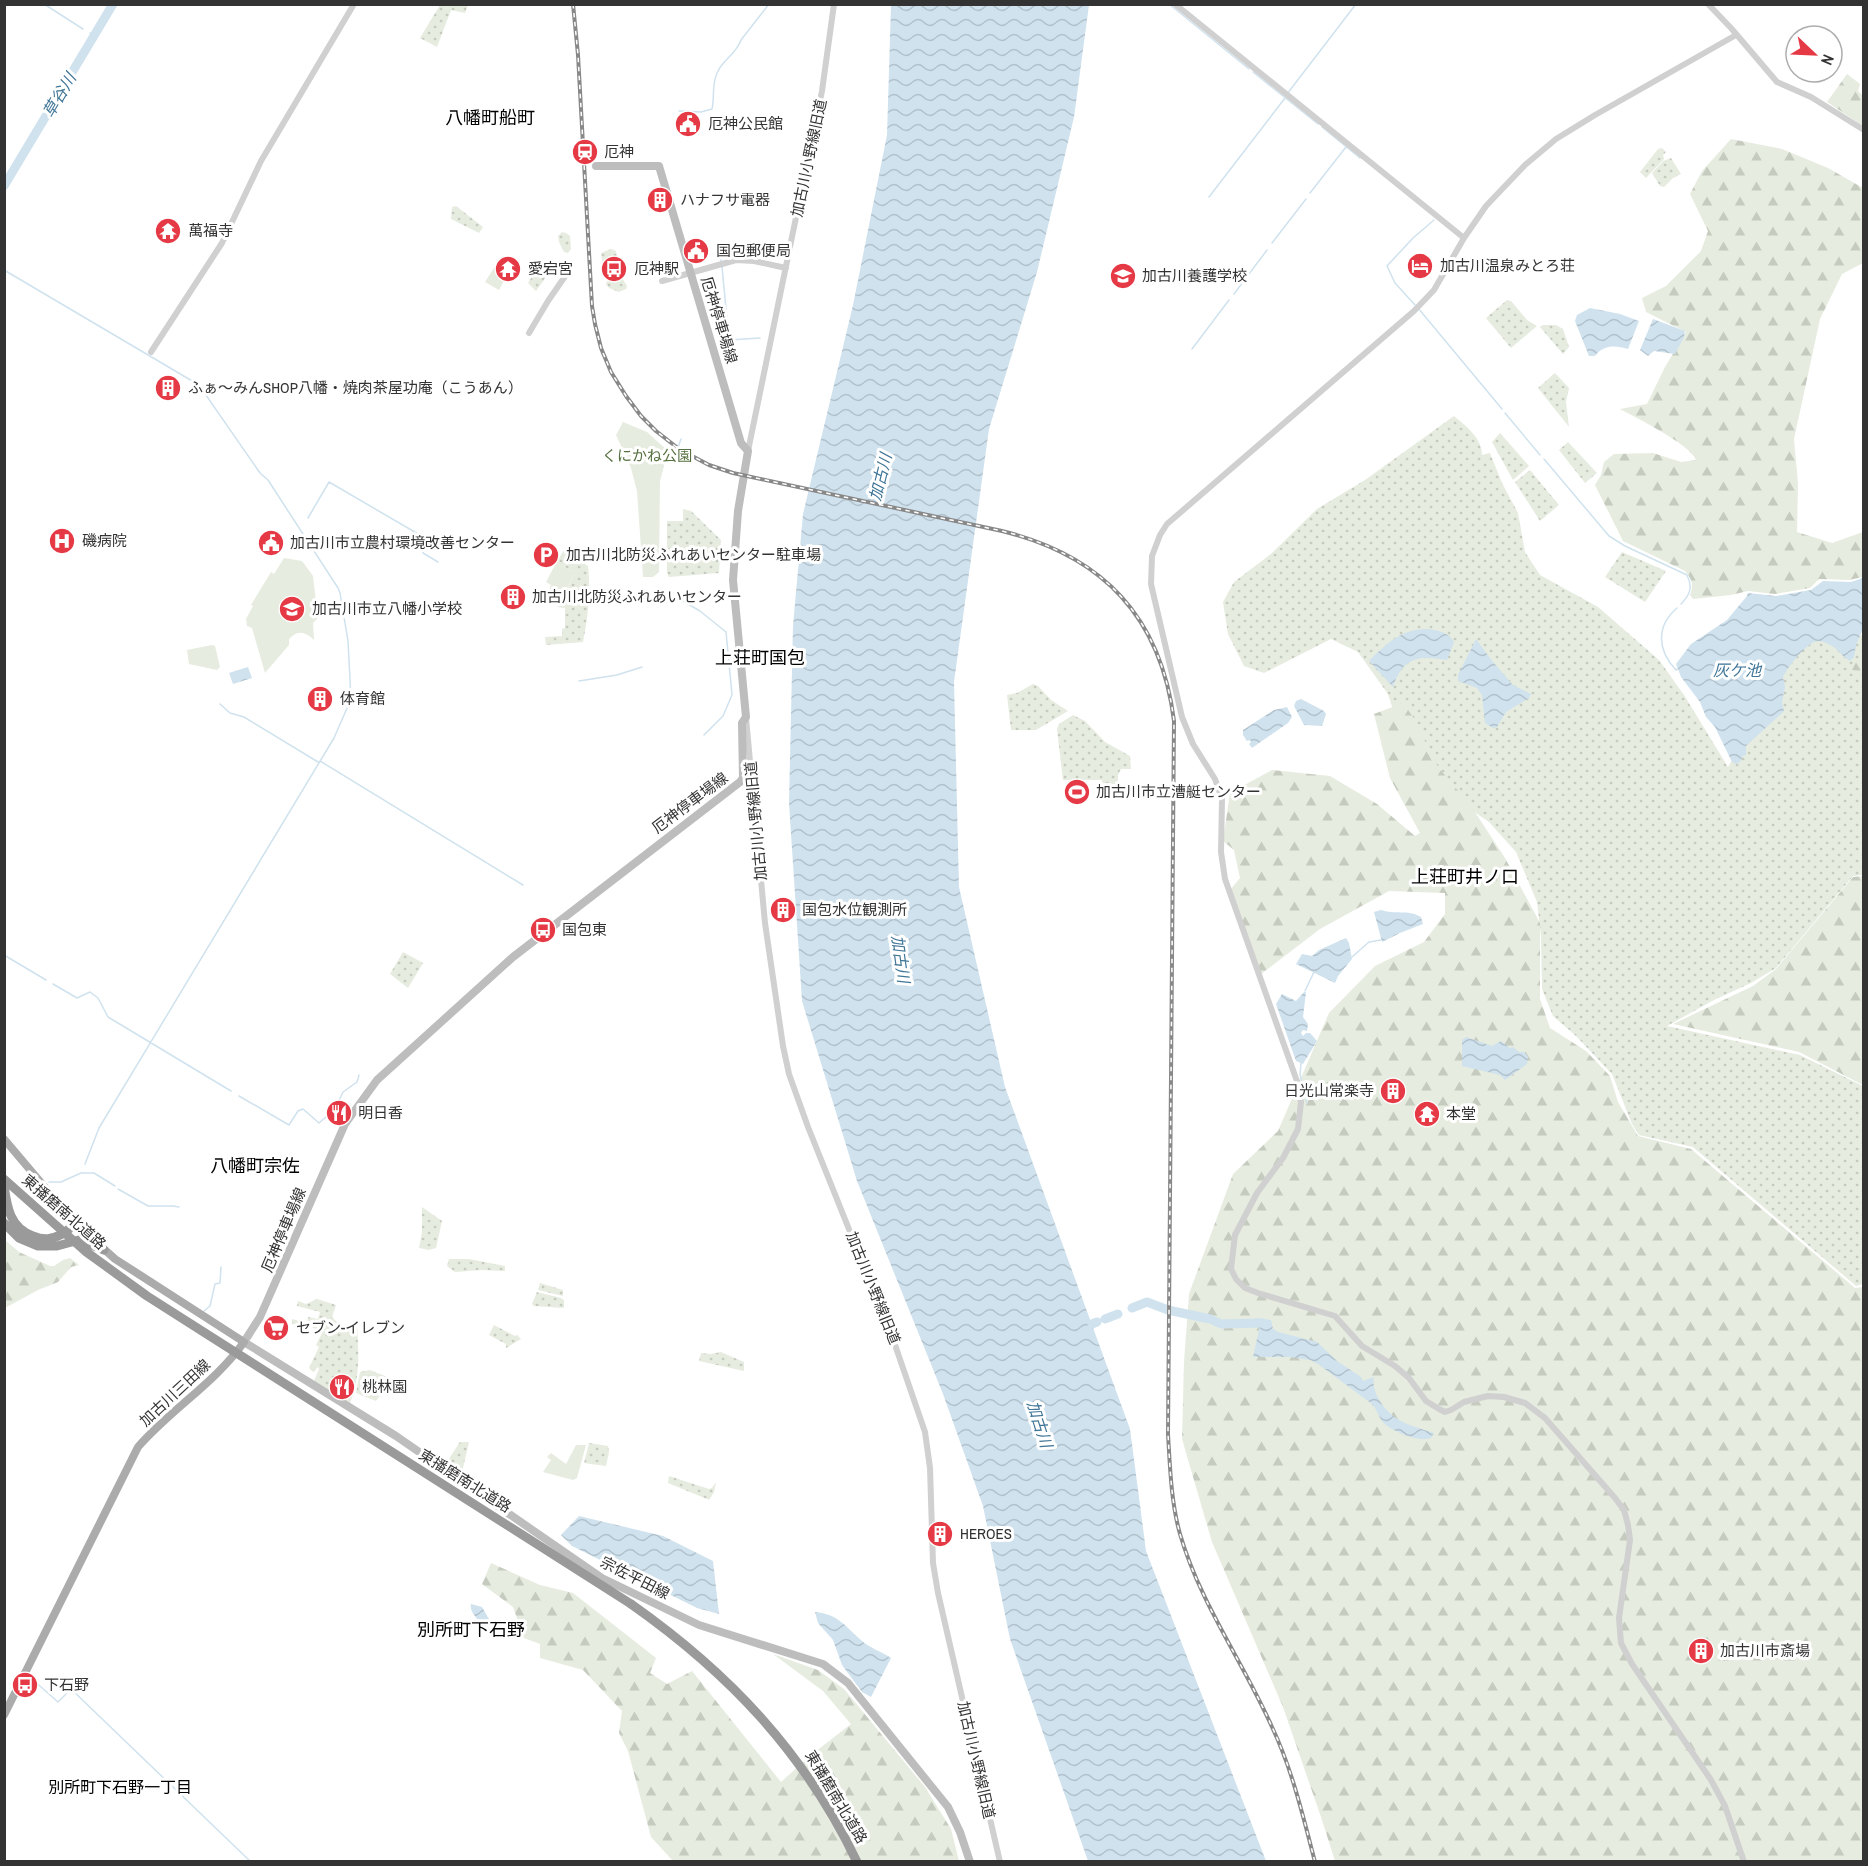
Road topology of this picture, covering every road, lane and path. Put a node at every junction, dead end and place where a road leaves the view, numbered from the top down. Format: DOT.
graph roads {
  1 [pos="354,4"];
  2 [pos="834,4"];
  3 [pos="1175,4"];
  4 [pos="1708,4"];
  5 [pos="1737,35"];
  6 [pos="1863,130"];
  7 [pos="597,166"];
  8 [pos="1464,238"];
  9 [pos="786,268"];
  10 [pos="568,272"];
  11 [pos="691,272"];
  12 [pos="662,281"];
  13 [pos="529,333"];
  14 [pos="151,352"];
  15 [pos="747,451"];
  16 [pos="746,717"];
  17 [pos="4,1139"];
  18 [pos="4,1179"];
  19 [pos="4,1187"];
  20 [pos="4,1223"];
  21 [pos="76,1224"];
  22 [pos="66,1242"];
  23 [pos="104,1250"];
  24 [pos="244,1342"];
  25 [pos="630,1606"];
  26 [pos="4,1715"];
  27 [pos="852,1862"];
  28 [pos="857,1862"];
  29 [pos="970,1862"];
  30 [pos="1000,1862"];
  31 [pos="1744,1862"];
  1 -- 14 [label="street"];
  2 -- 9 [label="street, 加古川小野線旧道"];
  3 -- 8 [label="street"];
  4 -- 5 [label="street"];
  5 -- 6 [label="street"];
  5 -- 8 [label="street"];
  7 -- 11 [label="main road, 厄神停車場線"];
  8 -- 31 [label="street"];
  9 -- 11 [label="street"];
  9 -- 15 [label="street, 加古川小野線旧道"];
  10 -- 13 [label="street"];
  11 -- 12 [label="street"];
  11 -- 15 [label="main road, 厄神停車場線"];
  15 -- 16 [label="main road, 厄神停車場線"];
  16 -- 24 [label="main road, 厄神停車場線"];
  16 -- 30 [label="street, 加古川小野線旧道"];
  17 -- 21 [label="main road"];
  18 -- 25 [label="highway, 東播磨南北道路, bridge"];
  19 -- 21 [label="highway"];
  19 -- 25 [label="highway, 東播磨南北道路, bridge"];
  20 -- 22 [label="highway"];
  21 -- 22 [label="highway"];
  21 -- 23 [label="main road"];
  22 -- 23 [label="highway"];
  23 -- 24 [label="main road"];
  24 -- 26 [label="main road, 加古川三田線"];
  24 -- 29 [label="main road, 宗佐平田線"];
  25 -- 27 [label="highway, 東播磨南北道路"];
  25 -- 28 [label="highway, 東播磨南北道路"];
}
